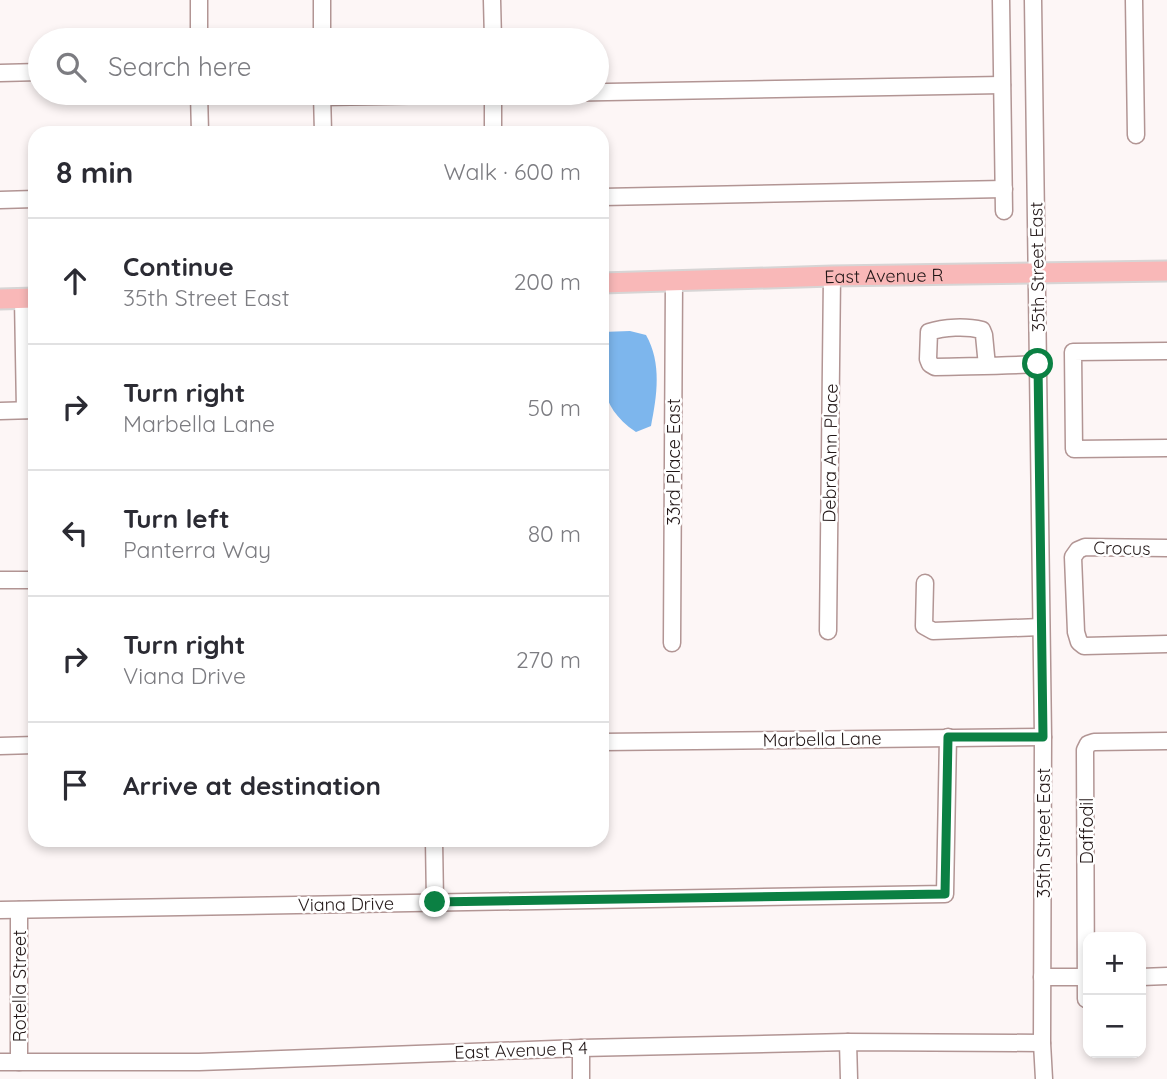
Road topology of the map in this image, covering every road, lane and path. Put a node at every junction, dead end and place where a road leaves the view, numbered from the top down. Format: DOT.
graph roads {
  1 [pos="199,0"];
  2 [pos="322,0"];
  3 [pos="492,0"];
  4 [pos="1001,0"];
  5 [pos="1033,0"];
  6 [pos="1134,0"];
  7 [pos="199,28"];
  8 [pos="322,28"];
  9 [pos="493,28"];
  10 [pos="28,72"];
  11 [pos="0,73"];
  12 [pos="1002,85"];
  13 [pos="609,92"];
  14 [pos="199,105"];
  15 [pos="322,105"];
  16 [pos="493,105"];
  17 [pos="200,126"];
  18 [pos="323,126"];
  19 [pos="494,126"];
  20 [pos="1136,135"];
  21 [pos="1004,189"];
  22 [pos="609,197"];
  23 [pos="28,199"];
  24 [pos="0,200"];
  25 [pos="1004,211"];
  26 [pos="1167,271"];
  27 [pos="1037,273"];
  28 [pos="832,276"];
  29 [pos="674,281"];
  30 [pos="609,283"];
  31 [pos="28,298"];
  32 [pos="0,299"];
  33 [pos="1167,351"];
  34 [pos="1038,364"];
  35 [pos="987,366"];
  36 [pos="28,410"];
  37 [pos="0,411"];
  38 [pos="1167,448"];
  39 [pos="1167,548"];
  40 [pos="0,580"];
  41 [pos="28,580"];
  42 [pos="925,583"];
  43 [pos="1041,627"];
  44 [pos="828,631"];
  45 [pos="672,643"];
  46 [pos="1167,644"];
  47 [pos="948,737"];
  48 [pos="1043,737"];
  49 [pos="1167,741"];
  50 [pos="609,742"];
  51 [pos="0,746"];
  52 [pos="28,746"];
  53 [pos="434,847"];
  54 [pos="435,902"];
  55 [pos="0,910"];
  56 [pos="19,910"];
  57 [pos="1087,932"];
  58 [pos="1167,976"];
  59 [pos="1042,977"];
  60 [pos="1083,977"];
  61 [pos="1146,977"];
  62 [pos="848,1042"];
  63 [pos="1042,1043"];
  64 [pos="581,1048"];
  65 [pos="0,1062"];
  66 [pos="19,1062"];
  67 [pos="199,1062"];
  68 [pos="199,1079"];
  69 [pos="581,1079"];
  70 [pos="849,1079"];
  71 [pos="1044,1079"];
  1 -- 7 [label="street"];
  2 -- 8 [label="street"];
  3 -- 9 [label="street"];
  4 -- 12 [label="street"];
  5 -- 27 [label="street, 35th Street East"];
  6 -- 20 [label="street"];
  10 -- 11 [label="street"];
  12 -- 13 [label="street"];
  12 -- 21 [label="street"];
  14 -- 17 [label="street"];
  15 -- 18 [label="street"];
  16 -- 19 [label="street"];
  21 -- 22 [label="street"];
  21 -- 25 [label="street"];
  23 -- 24 [label="street"];
  26 -- 27 [label="main road, East Avenue R"];
  27 -- 28 [label="main road, East Avenue R"];
  27 -- 34 [label="street, 35th Street East"];
  28 -- 29 [label="main road, East Avenue R"];
  28 -- 44 [label="street, Debra Ann Place"];
  29 -- 30 [label="main road, East Avenue R"];
  29 -- 45 [label="street, 33rd Place East"];
  31 -- 32 [label="main road"];
  33 -- 38 [label="street"];
  34 -- 35 [label="street"];
  34 -- 43 [label="street, 35th Street East"];
  36 -- 37 [label="street"];
  39 -- 46 [label="street, Crocus"];
  40 -- 41 [label="street"];
  42 -- 43 [label="street"];
  43 -- 48 [label="street, 35th Street East"];
  47 -- 48 [label="street, Marbella Lane"];
  47 -- 50 [label="street, Marbella Lane"];
  47 -- 54 [label="street, Viana Drive"];
  48 -- 59 [label="street, 35th Street East"];
  49 -- 57 [label="street, Daffodil"];
  51 -- 52 [label="street"];
  53 -- 54 [label="street"];
  54 -- 56 [label="street, Viana Drive"];
  55 -- 56 [label="street, Viana Drive"];
  56 -- 66 [label="street, Rotella Street"];
  58 -- 61 [label="street"];
  59 -- 60 [label="street"];
  59 -- 63 [label="street, 35th Street East"];
  62 -- 63 [label="street, East Avenue R 4"];
  62 -- 64 [label="street, East Avenue R 4"];
  62 -- 70 [label="street"];
  63 -- 71 [label="street, 35th Street East"];
  64 -- 67 [label="street, East Avenue R 4"];
  64 -- 69 [label="street"];
  65 -- 66 [label="street, East Avenue R 4"];
  66 -- 67 [label="street, East Avenue R 4"];
  67 -- 68 [label="street"];
}
